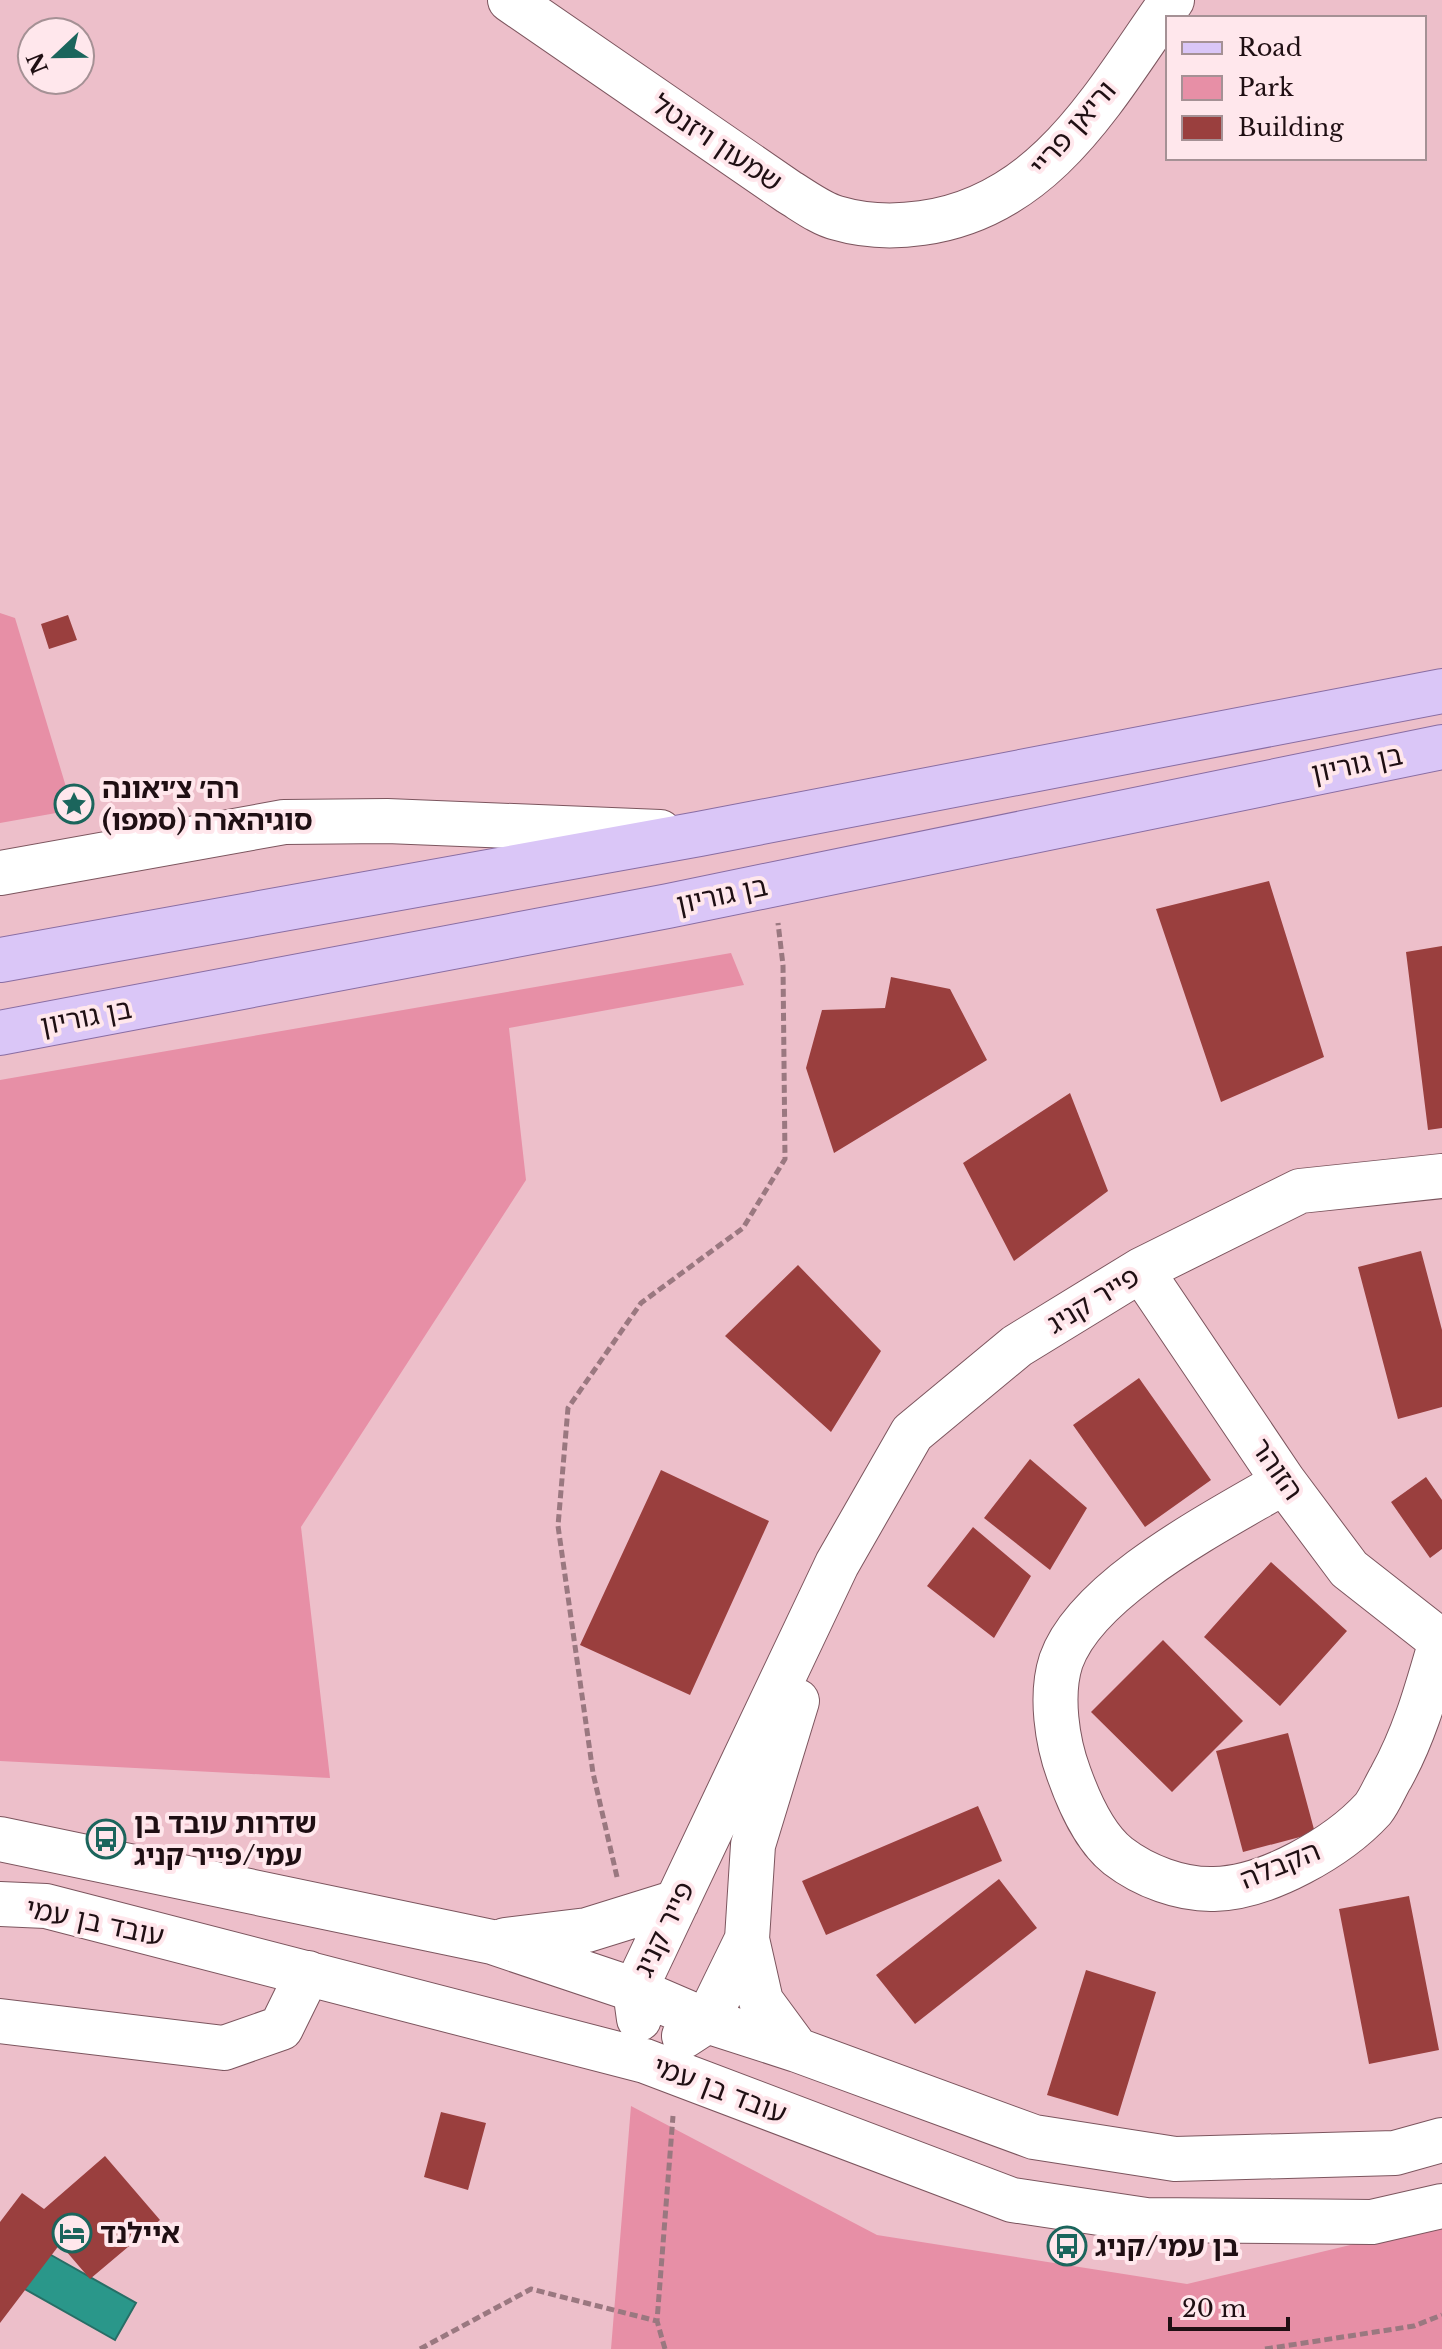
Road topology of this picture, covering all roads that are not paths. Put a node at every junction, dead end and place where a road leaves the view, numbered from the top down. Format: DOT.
graph roads {
  1 [pos="510,0"];
  2 [pos="1172,0"];
  3 [pos="945,220"];
  4 [pos="1442,691"];
  5 [pos="1442,747"];
  6 [pos="699,834"];
  7 [pos="0,873"];
  8 [pos="0,960"];
  9 [pos="0,1033"];
  10 [pos="1442,1176"];
  11 [pos="1141,1270"];
  12 [pos="1284,1482"];
  13 [pos="837,1564"];
  14 [pos="1441,1642"];
  15 [pos="0,1839"];
  16 [pos="677,1902"];
  17 [pos="0,1904"];
  18 [pos="747,1939"];
  19 [pos="492,1942"];
  20 [pos="308,1973"];
  21 [pos="635,1990"];
  22 [pos="0,2021"];
  23 [pos="707,2021"];
  24 [pos="797,2050"];
  25 [pos="661,2068"];
  26 [pos="1442,2140"];
  27 [pos="1442,2206"];
  1 -- 3 [label="street, שמעון ויזנטל"];
  2 -- 3 [label="street, וריאן פריי"];
  4 -- 6 [label="main road, בן גוריון"];
  5 -- 9 [label="main road, בן גוריון"];
  6 -- 7 [label="street"];
  6 -- 8 [label="main road, בן גוריון"];
  10 -- 11 [label="street, פייר קניג"];
  11 -- 12 [label="street, הזוהר"];
  11 -- 13 [label="street, פייר קניג"];
  12 -- 14 [label="street, הזוהר"];
  12 -- 14 [label="street, הקבלה"];
  13 -- 16 [label="street, פייר קניג"];
  13 -- 18 [label="street, פייר קניג"];
  15 -- 19 [label="street"];
  16 -- 19 [label="street"];
  16 -- 21 [label="street, פייר קניג"];
  17 -- 20 [label="street, עובד בן עמי"];
  18 -- 23 [label="street, פייר קניג"];
  18 -- 24 [label="street"];
  19 -- 21 [label="street"];
  20 -- 22 [label="street"];
  20 -- 25 [label="street, עובד בן עמי"];
  21 -- 23 [label="street"];
  21 -- 25 [label="street, פייר קניג"];
  23 -- 24 [label="street"];
  23 -- 25 [label="street"];
  24 -- 26 [label="street"];
  25 -- 27 [label="street, עובד בן עמי"];
}
